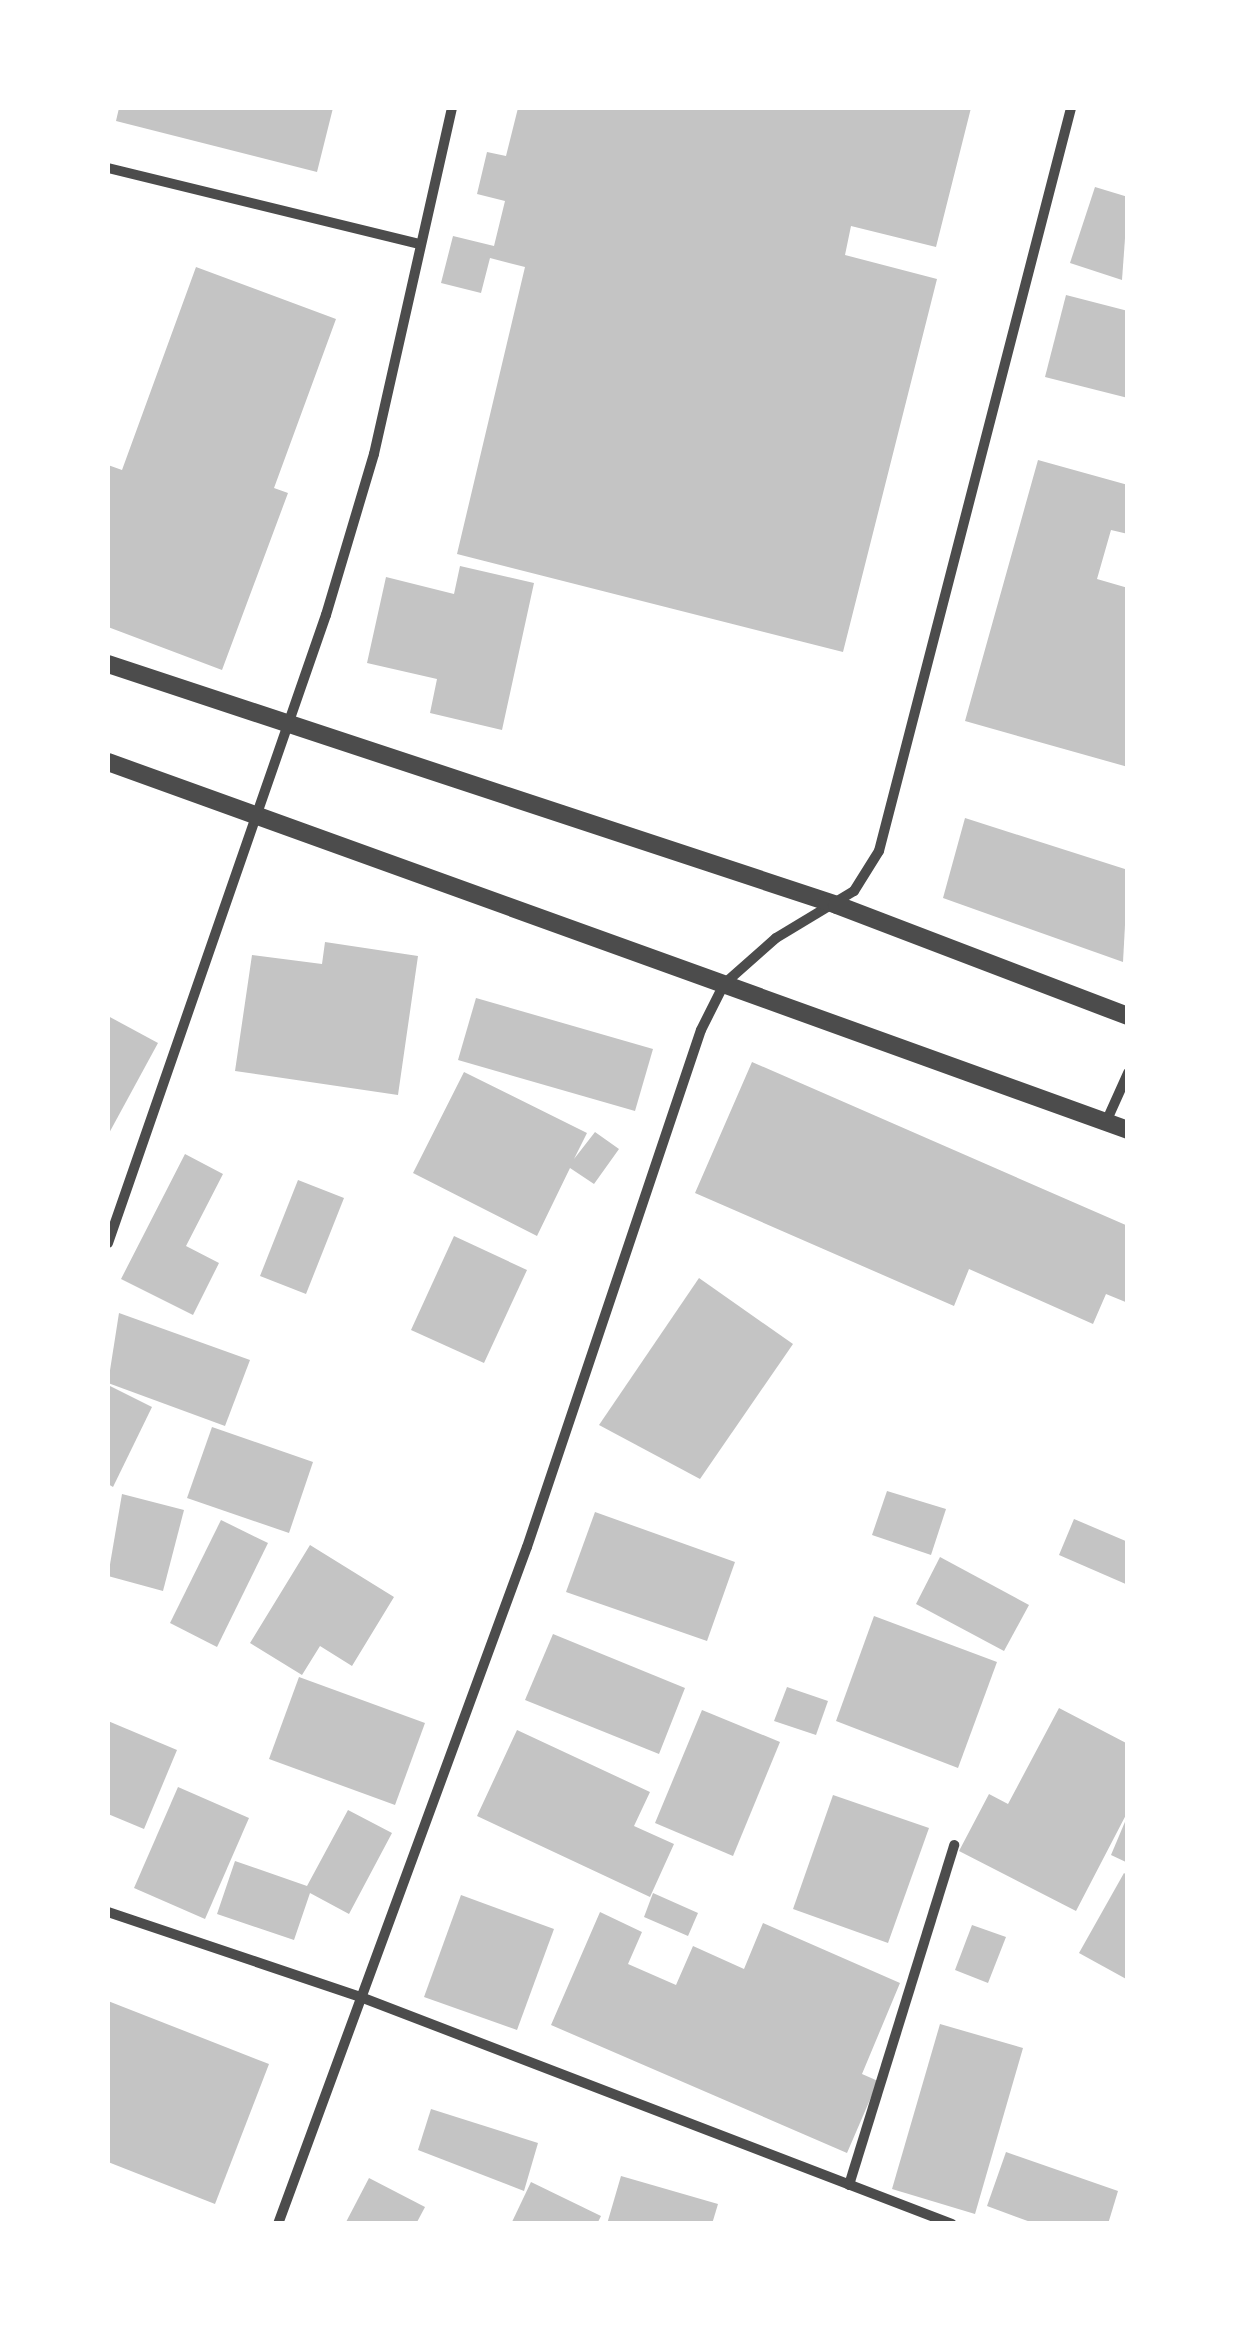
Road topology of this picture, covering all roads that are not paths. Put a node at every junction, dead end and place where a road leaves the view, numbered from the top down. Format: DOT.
graph roads {
  1 [pos="452,108"];
  2 [pos="1071,108"];
  3 [pos="108,168"];
  4 [pos="419,244"];
  5 [pos="108,664"];
  6 [pos="287,724"];
  7 [pos="108,762"];
  8 [pos="257,818"];
  9 [pos="838,906"];
  10 [pos="724,984"];
  11 [pos="1128,1016"];
  12 [pos="1128,1074"];
  13 [pos="1106,1122"];
  14 [pos="1128,1130"];
  15 [pos="108,1243"];
  16 [pos="954,1845"];
  17 [pos="108,1912"];
  18 [pos="358,1996"];
  19 [pos="848,2185"];
  20 [pos="278,2224"];
  21 [pos="952,2224"];
  1 -- 4 [label="street"];
  2 -- 9 [label="street"];
  3 -- 4 [label="street"];
  4 -- 6 [label="street"];
  5 -- 6 [label="street"];
  6 -- 8 [label="street"];
  6 -- 9 [label="street"];
  7 -- 8 [label="street"];
  8 -- 10 [label="street"];
  8 -- 15 [label="street"];
  9 -- 10 [label="street"];
  9 -- 11 [label="street"];
  10 -- 13 [label="street"];
  10 -- 18 [label="street"];
  12 -- 13 [label="street"];
  13 -- 14 [label="street"];
  16 -- 19 [label="street"];
  17 -- 18 [label="street"];
  18 -- 19 [label="street"];
  18 -- 20 [label="street"];
  19 -- 21 [label="street"];
}
